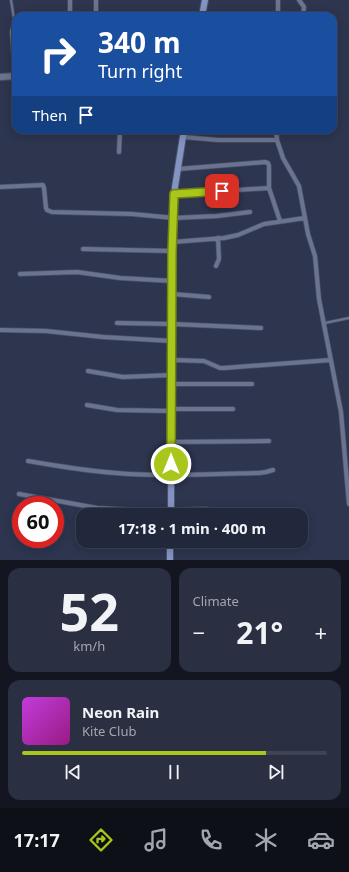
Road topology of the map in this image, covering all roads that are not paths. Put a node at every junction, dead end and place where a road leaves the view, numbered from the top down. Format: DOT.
graph roads {
  1 [pos="11,0"];
  2 [pos="70,0"];
  3 [pos="96,0"];
  4 [pos="205,0"];
  5 [pos="278,0"];
  6 [pos="299,0"];
  7 [pos="13,12"];
  8 [pos="70,12"];
  9 [pos="96,12"];
  10 [pos="203,12"];
  11 [pos="278,12"];
  12 [pos="303,12"];
  13 [pos="12,28"];
  14 [pos="12,43"];
  15 [pos="12,76"];
  16 [pos="0,77"];
  17 [pos="120,134"];
  18 [pos="183,134"];
  19 [pos="276,134"];
  20 [pos="183,137"];
  21 [pos="277,140"];
  22 [pos="119,152"];
  23 [pos="178,169"];
  24 [pos="0,187"];
  25 [pos="269,188"];
  26 [pos="174,194"];
  27 [pos="250,212"];
  28 [pos="174,218"];
  29 [pos="305,218"];
  30 [pos="280,222"];
  31 [pos="218,238"];
  32 [pos="173,242"];
  33 [pos="83,249"];
  34 [pos="172,251"];
  35 [pos="216,266"];
  36 [pos="20,274"];
  37 [pos="172,281"];
  38 [pos="172,294"];
  39 [pos="209,297"];
  40 [pos="349,318"];
  41 [pos="117,322"];
  42 [pos="324,323"];
  43 [pos="172,324"];
  44 [pos="261,328"];
  45 [pos="0,330"];
  46 [pos="172,341"];
  47 [pos="172,360"];
  48 [pos="331,360"];
  49 [pos="88,371"];
  50 [pos="172,375"];
  51 [pos="172,384"];
  52 [pos="252,384"];
  53 [pos="88,405"];
  54 [pos="233,409"];
  55 [pos="171,410"];
  56 [pos="269,441"];
  57 [pos="171,442"];
  58 [pos="28,461"];
  59 [pos="273,470"];
  60 [pos="171,475"];
  61 [pos="19,494"];
  62 [pos="349,504"];
  63 [pos="97,508"];
  64 [pos="171,508"];
  65 [pos="170,548"];
  66 [pos="170,560"];
  1 -- 7 [label="lane"];
  2 -- 8 [label="street"];
  3 -- 9 [label="street"];
  4 -- 10 [label="main road"];
  5 -- 11 [label="street"];
  6 -- 12 [label="street"];
  13 -- 14 [label="lane"];
  15 -- 16 [label="street"];
  17 -- 22 [label="street"];
  18 -- 20 [label="main road"];
  19 -- 21 [label="street"];
  20 -- 21 [label="street"];
  20 -- 23 [label="main road"];
  21 -- 29 [label="street"];
  23 -- 25 [label="street"];
  23 -- 26 [label="main road"];
  24 -- 28 [label="street"];
  25 -- 26 [label="street"];
  25 -- 30 [label="street"];
  26 -- 28 [label="main road"];
  27 -- 28 [label="street"];
  28 -- 32 [label="main road"];
  29 -- 30 [label="street"];
  29 -- 42 [label="street"];
  30 -- 31 [label="street"];
  31 -- 32 [label="street"];
  31 -- 35 [label="street"];
  32 -- 34 [label="main road"];
  33 -- 34 [label="street"];
  34 -- 37 [label="main road"];
  36 -- 37 [label="street"];
  37 -- 38 [label="main road"];
  38 -- 39 [label="street"];
  38 -- 43 [label="main road"];
  40 -- 42 [label="lane"];
  41 -- 43 [label="street"];
  42 -- 48 [label="street"];
  43 -- 44 [label="street"];
  43 -- 46 [label="main road"];
  45 -- 46 [label="street"];
  46 -- 47 [label="main road"];
  47 -- 48 [label="street"];
  47 -- 50 [label="main road"];
  48 -- 62 [label="street"];
  49 -- 50 [label="street"];
  50 -- 51 [label="main road"];
  51 -- 52 [label="street"];
  51 -- 55 [label="main road"];
  53 -- 55 [label="street"];
  54 -- 55 [label="street"];
  55 -- 57 [label="main road"];
  56 -- 57 [label="street"];
  57 -- 60 [label="main road"];
  58 -- 60 [label="street"];
  59 -- 60 [label="street"];
  60 -- 64 [label="main road"];
  61 -- 63 [label="street"];
  65 -- 66 [label="main road"];
}
